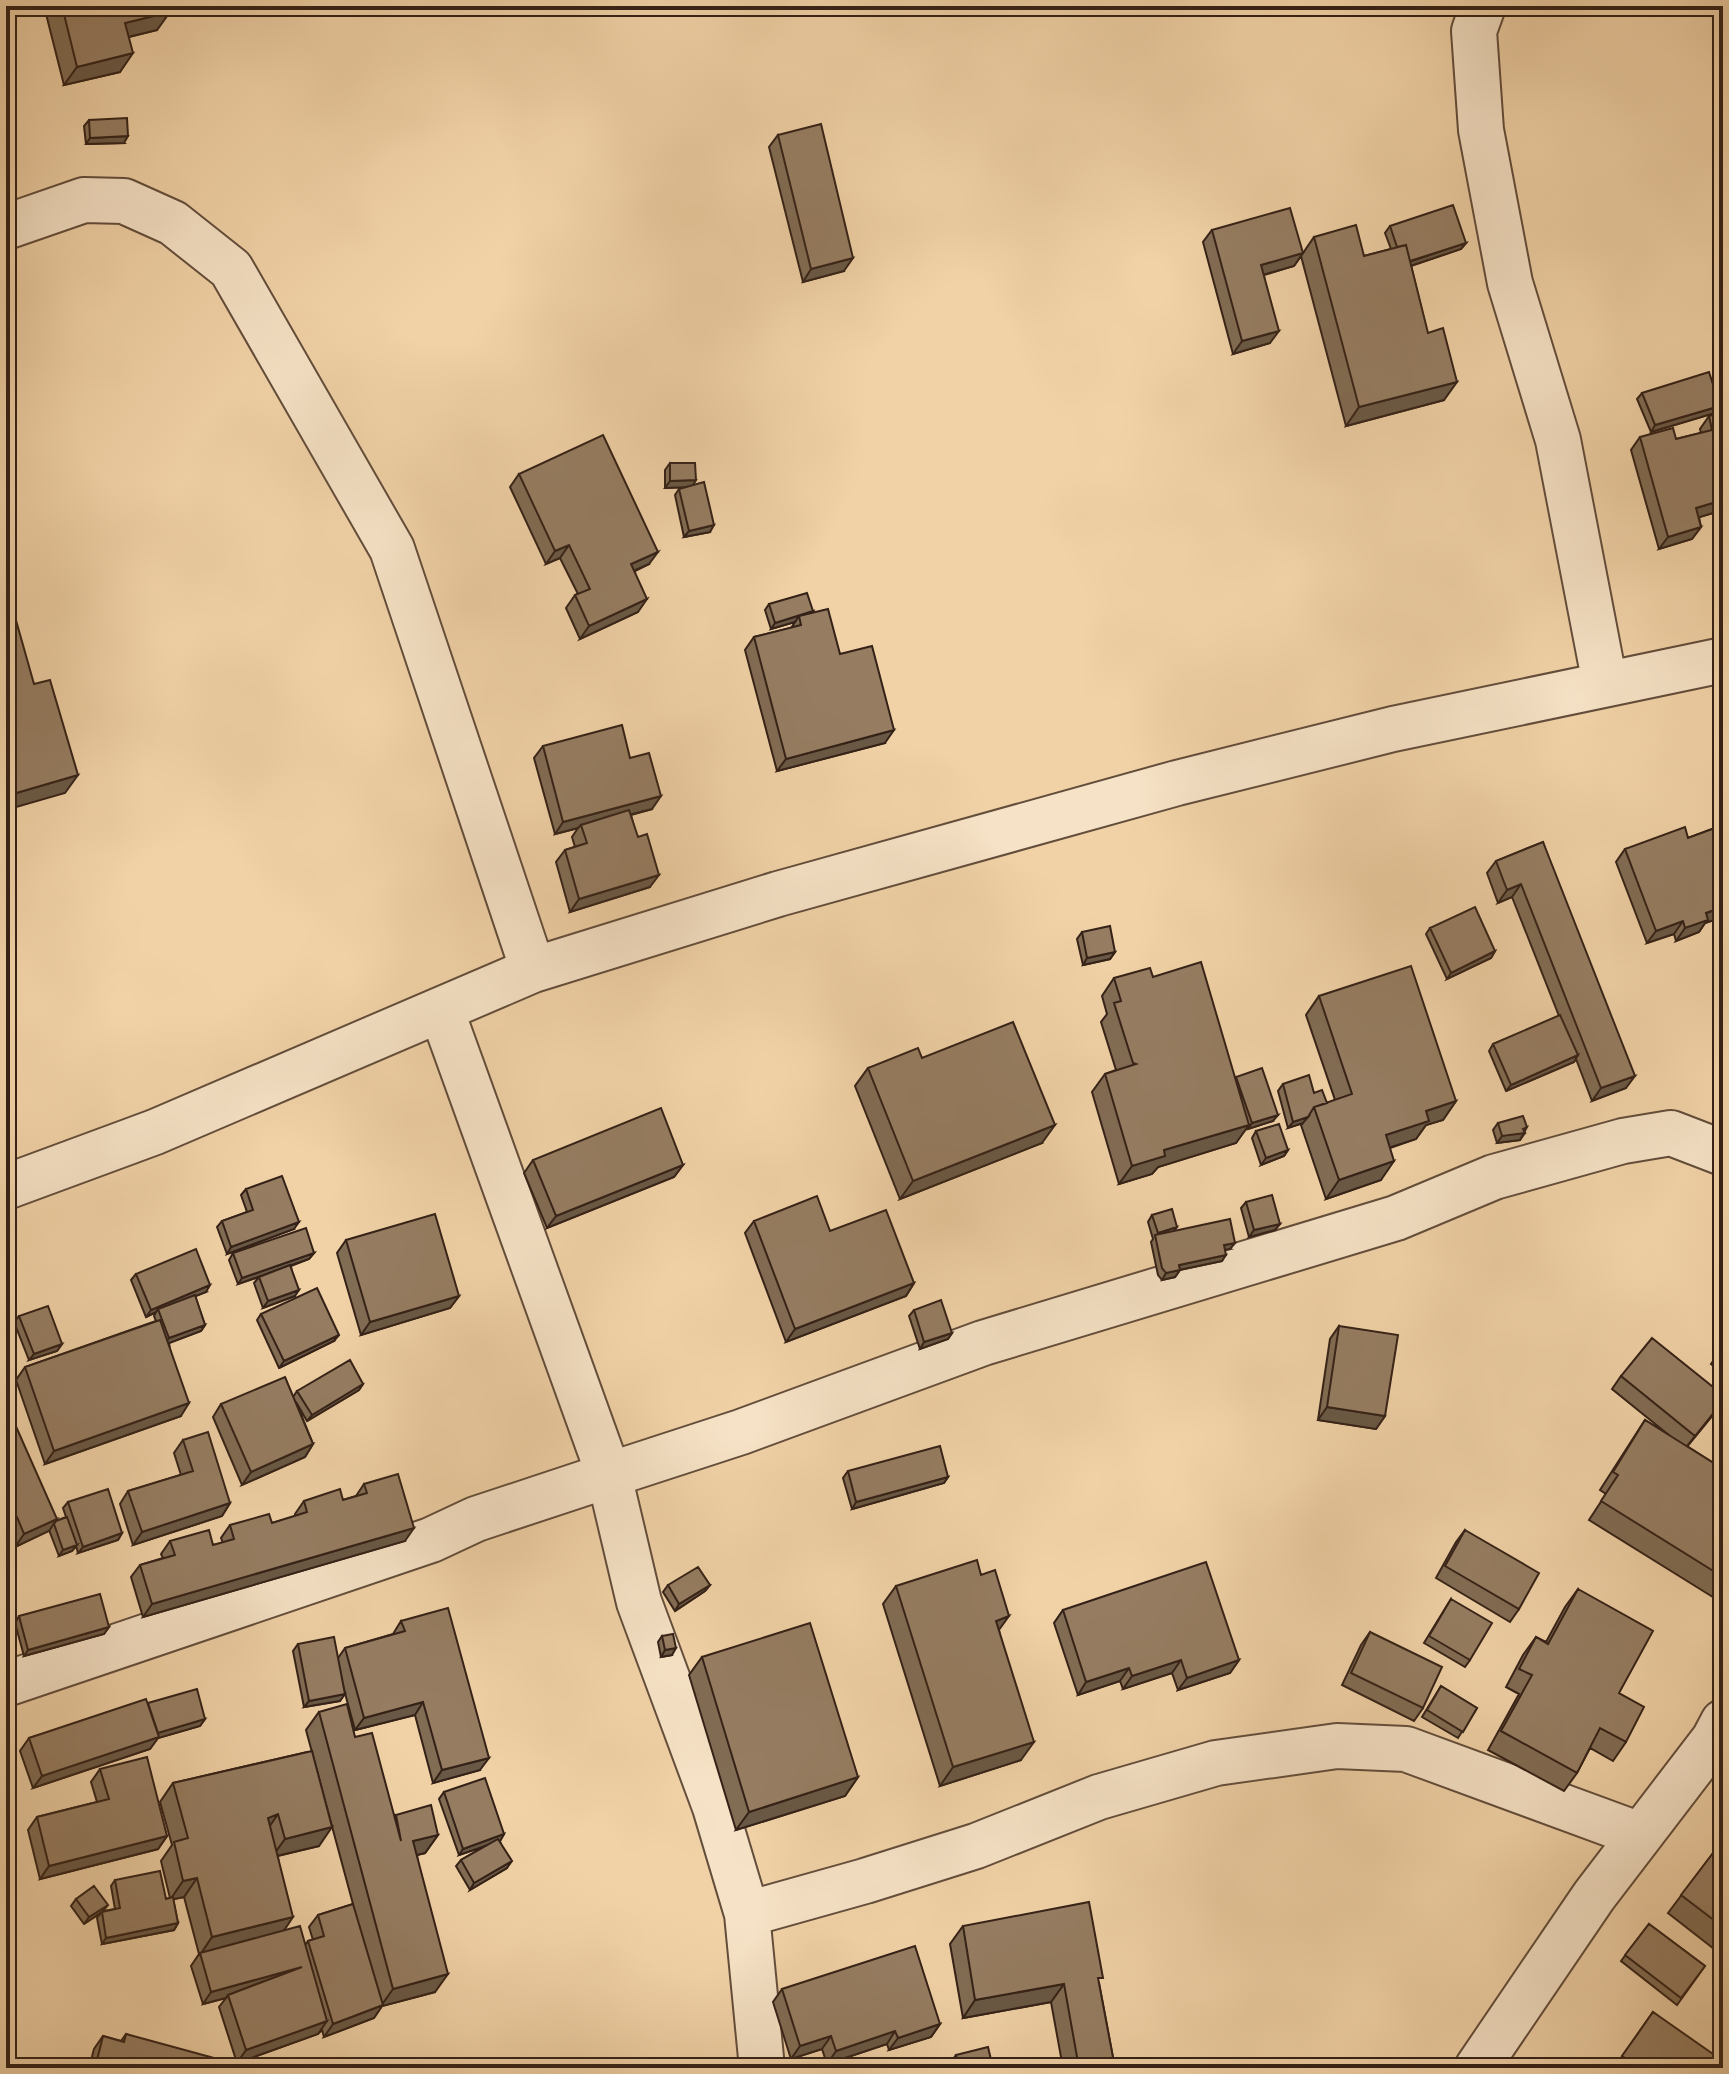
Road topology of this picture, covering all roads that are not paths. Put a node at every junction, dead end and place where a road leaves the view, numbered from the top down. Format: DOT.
graph roads {
  1 [pos="1483,6"];
  2 [pos="6,227"];
  3 [pos="1723,660"];
  4 [pos="1605,684"];
  5 [pos="533,970"];
  6 [pos="442,1012"];
  7 [pos="1723,1153"];
  8 [pos="6,1187"];
  9 [pos="609,1475"];
  10 [pos="6,1684"];
  11 [pos="1723,1722"];
  12 [pos="1640,1835"];
  13 [pos="747,1914"];
  14 [pos="762,2068"];
  15 [pos="1477,2068"];
  1 -- 4 [label="street"];
  2 -- 5 [label="street"];
  3 -- 4 [label="street"];
  4 -- 5 [label="street"];
  5 -- 6 [label="street"];
  6 -- 8 [label="street"];
  6 -- 9 [label="street"];
  7 -- 9 [label="street"];
  9 -- 10 [label="street"];
  9 -- 13 [label="street"];
  11 -- 12 [label="street"];
  12 -- 13 [label="street"];
  12 -- 15 [label="street"];
  13 -- 14 [label="street"];
}
